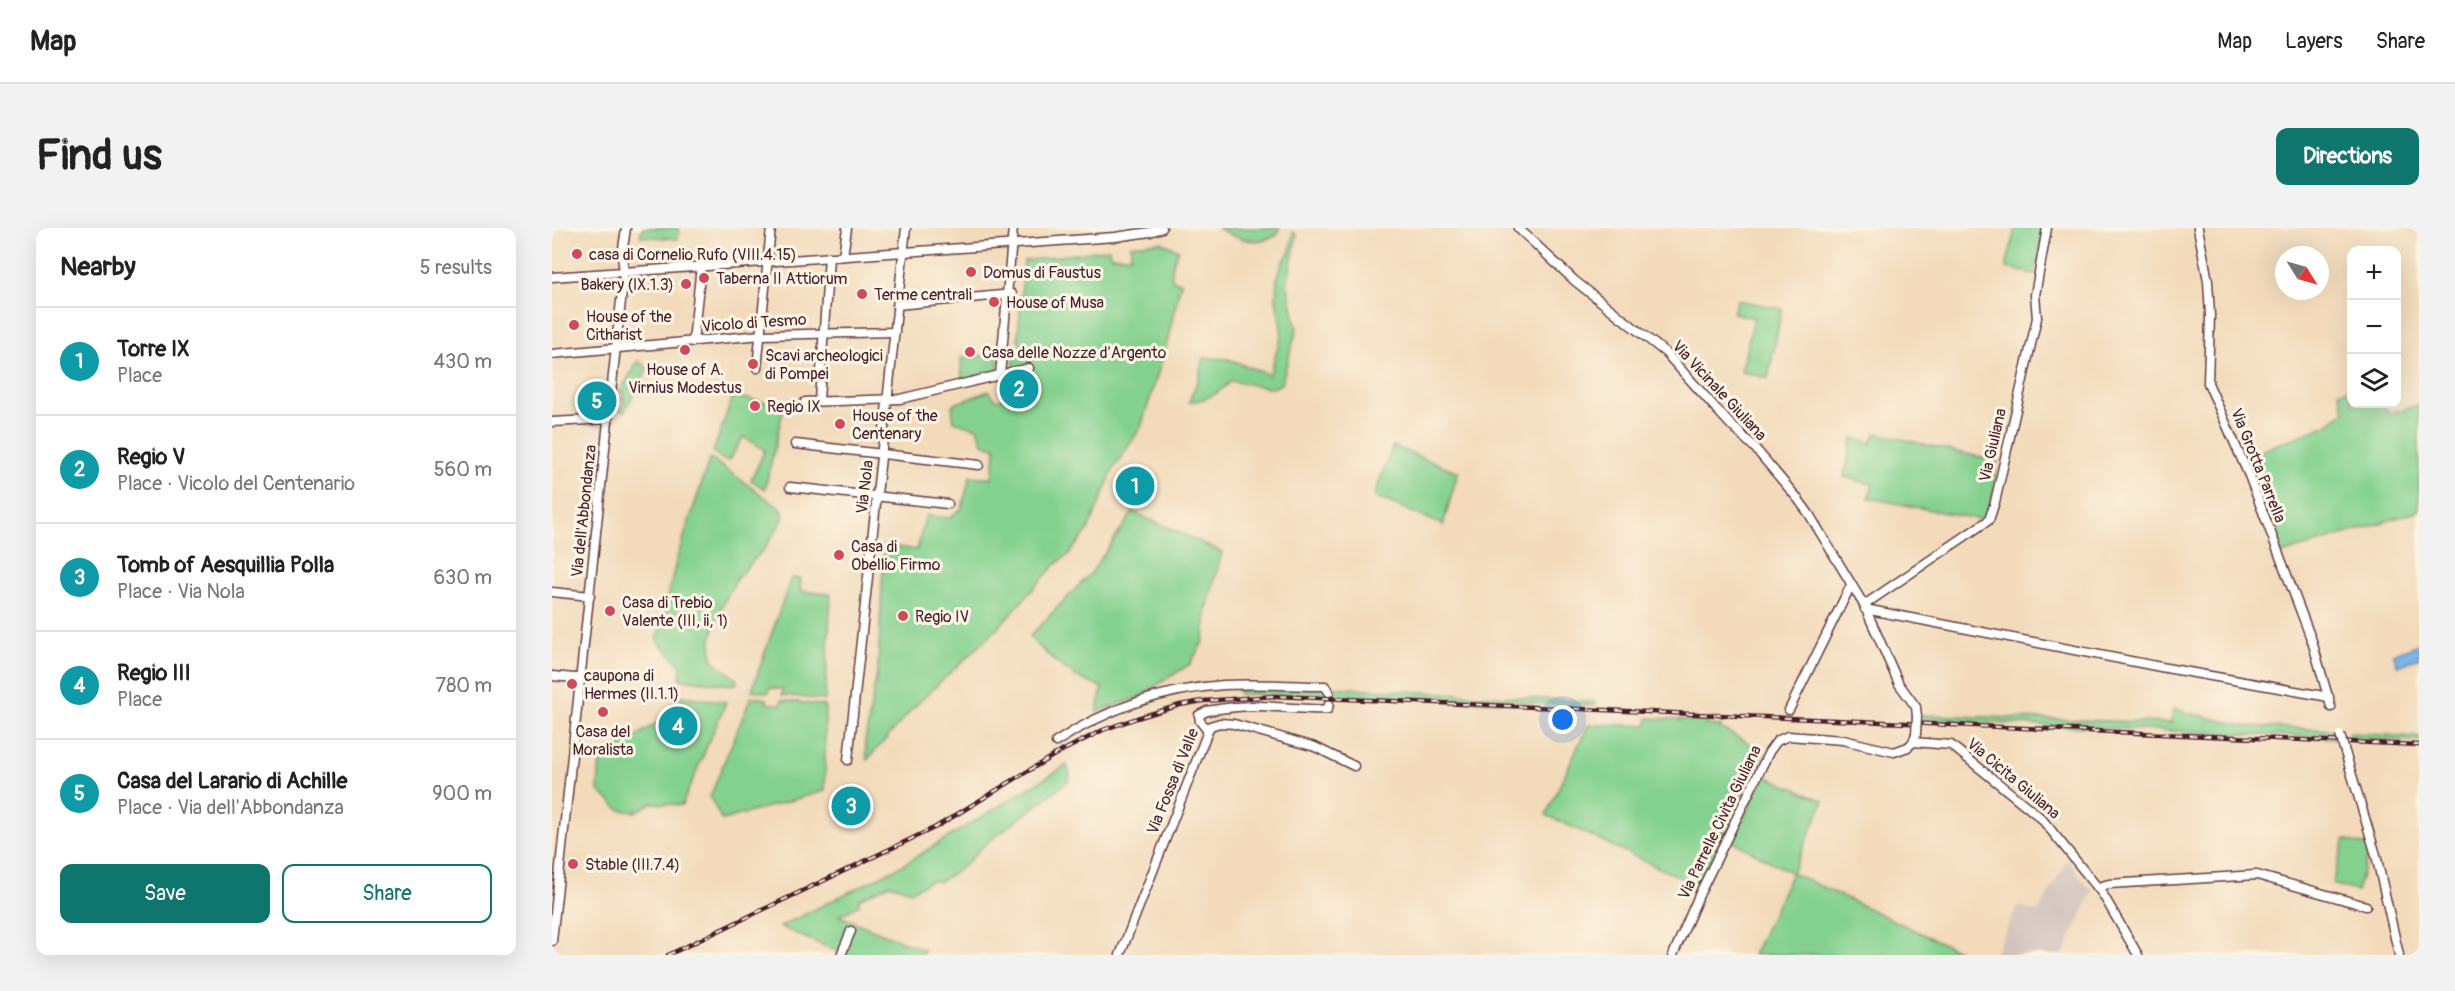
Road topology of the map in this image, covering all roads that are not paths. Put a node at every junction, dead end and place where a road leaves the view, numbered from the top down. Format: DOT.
graph roads {
  1 [pos="626,228"];
  2 [pos="771,228"];
  3 [pos="847,228"];
  4 [pos="906,228"];
  5 [pos="1013,228"];
  6 [pos="1162,228"];
  7 [pos="1518,228"];
  8 [pos="2048,228"];
  9 [pos="2198,228"];
  10 [pos="1010,244"];
  11 [pos="903,253"];
  12 [pos="843,256"];
  13 [pos="829,257"];
  14 [pos="768,262"];
  15 [pos="700,269"];
  16 [pos="624,273"];
  17 [pos="552,277"];
  18 [pos="1010,294"];
  19 [pos="897,305"];
  20 [pos="895,332"];
  21 [pos="825,333"];
  22 [pos="762,335"];
  23 [pos="693,342"];
  24 [pos="616,348"];
  25 [pos="552,354"];
  26 [pos="757,368"];
  27 [pos="1029,368"];
  28 [pos="1000,375"];
  29 [pos="819,400"];
  30 [pos="888,400"];
  31 [pos="805,402"];
  32 [pos="608,419"];
  33 [pos="552,422"];
  34 [pos="795,444"];
  35 [pos="883,454"];
  36 [pos="979,465"];
  37 [pos="790,487"];
  38 [pos="877,496"];
  39 [pos="948,504"];
  40 [pos="1851,585"];
  41 [pos="552,592"];
  42 [pos="590,596"];
  43 [pos="1864,607"];
  44 [pos="552,676"];
  45 [pos="584,679"];
  46 [pos="1329,692"];
  47 [pos="2329,697"];
  48 [pos="1329,704"];
  49 [pos="2331,707"];
  50 [pos="1789,711"];
  51 [pos="1207,730"];
  52 [pos="2340,735"];
  53 [pos="1915,738"];
  54 [pos="1056,742"];
  55 [pos="848,760"];
  56 [pos="1354,766"];
  57 [pos="2098,887"];
  58 [pos="2366,906"];
  59 [pos="850,932"];
  60 [pos="552,941"];
  61 [pos="841,955"];
  62 [pos="1120,955"];
  63 [pos="1673,955"];
  64 [pos="2138,955"];
  65 [pos="2399,955"];
  1 -- 16 [label="street, Via dell'Abbondanza"];
  2 -- 14 [label="street"];
  3 -- 12 [label="street"];
  4 -- 11 [label="street, Via Nola"];
  5 -- 10 [label="street"];
  6 -- 10 [label="street"];
  7 -- 40 [label="street, Via Vicinale Giuliana"];
  8 -- 43 [label="street, Via Giuliana"];
  9 -- 47 [label="street, Via Grotta Parrella"];
  10 -- 11 [label="street"];
  10 -- 18 [label="street"];
  11 -- 12 [label="street"];
  11 -- 19 [label="street, Via Nola"];
  12 -- 13 [label="street"];
  13 -- 14 [label="street"];
  13 -- 21 [label="street"];
  14 -- 15 [label="street"];
  14 -- 22 [label="street"];
  15 -- 16 [label="street"];
  15 -- 23 [label="street"];
  16 -- 17 [label="street"];
  16 -- 24 [label="street, Via dell'Abbondanza"];
  18 -- 19 [label="street"];
  18 -- 28 [label="street"];
  19 -- 20 [label="street, Via Nola"];
  20 -- 21 [label="street, Vicolo di Tesmo"];
  20 -- 30 [label="street, Via Nola"];
  21 -- 22 [label="street, Vicolo di Tesmo"];
  21 -- 29 [label="street"];
  22 -- 23 [label="street, Vicolo di Tesmo"];
  22 -- 26 [label="street"];
  23 -- 24 [label="street, Vicolo di Tesmo"];
  24 -- 25 [label="street, Vicolo di Tesmo"];
  24 -- 32 [label="street, Via dell'Abbondanza"];
  27 -- 28 [label="street"];
  28 -- 30 [label="street"];
  29 -- 30 [label="street"];
  29 -- 31 [label="street"];
  30 -- 35 [label="street, Via Nola"];
  32 -- 33 [label="street"];
  32 -- 42 [label="street, Via dell'Abbondanza"];
  34 -- 35 [label="street"];
  35 -- 36 [label="street"];
  35 -- 38 [label="street, Via Nola"];
  37 -- 38 [label="street"];
  38 -- 39 [label="street"];
  38 -- 55 [label="street, Via Nola"];
  40 -- 43 [label="street, Via Vicinale Giuliana"];
  40 -- 50 [label="street"];
  41 -- 42 [label="street"];
  42 -- 45 [label="street, Via dell'Abbondanza"];
  43 -- 47 [label="street"];
  43 -- 53 [label="street, bridge"];
  44 -- 45 [label="street"];
  45 -- 60 [label="street, Via dell'Abbondanza"];
  46 -- 54 [label="street"];
  47 -- 49 [label="street, Via Grotta Parrella"];
  48 -- 51 [label="street"];
  51 -- 56 [label="street, Via Fossa di Valle"];
  51 -- 62 [label="street, Via Fossa di Valle"];
  52 -- 65 [label="street, bridge"];
  53 -- 57 [label="street, Via Cicita Giuliana"];
  53 -- 63 [label="street, Via Parrelle Civita Giuliana"];
  57 -- 58 [label="street"];
  57 -- 64 [label="street, Via Cicita Giuliana"];
  59 -- 61 [label="street"];
}
